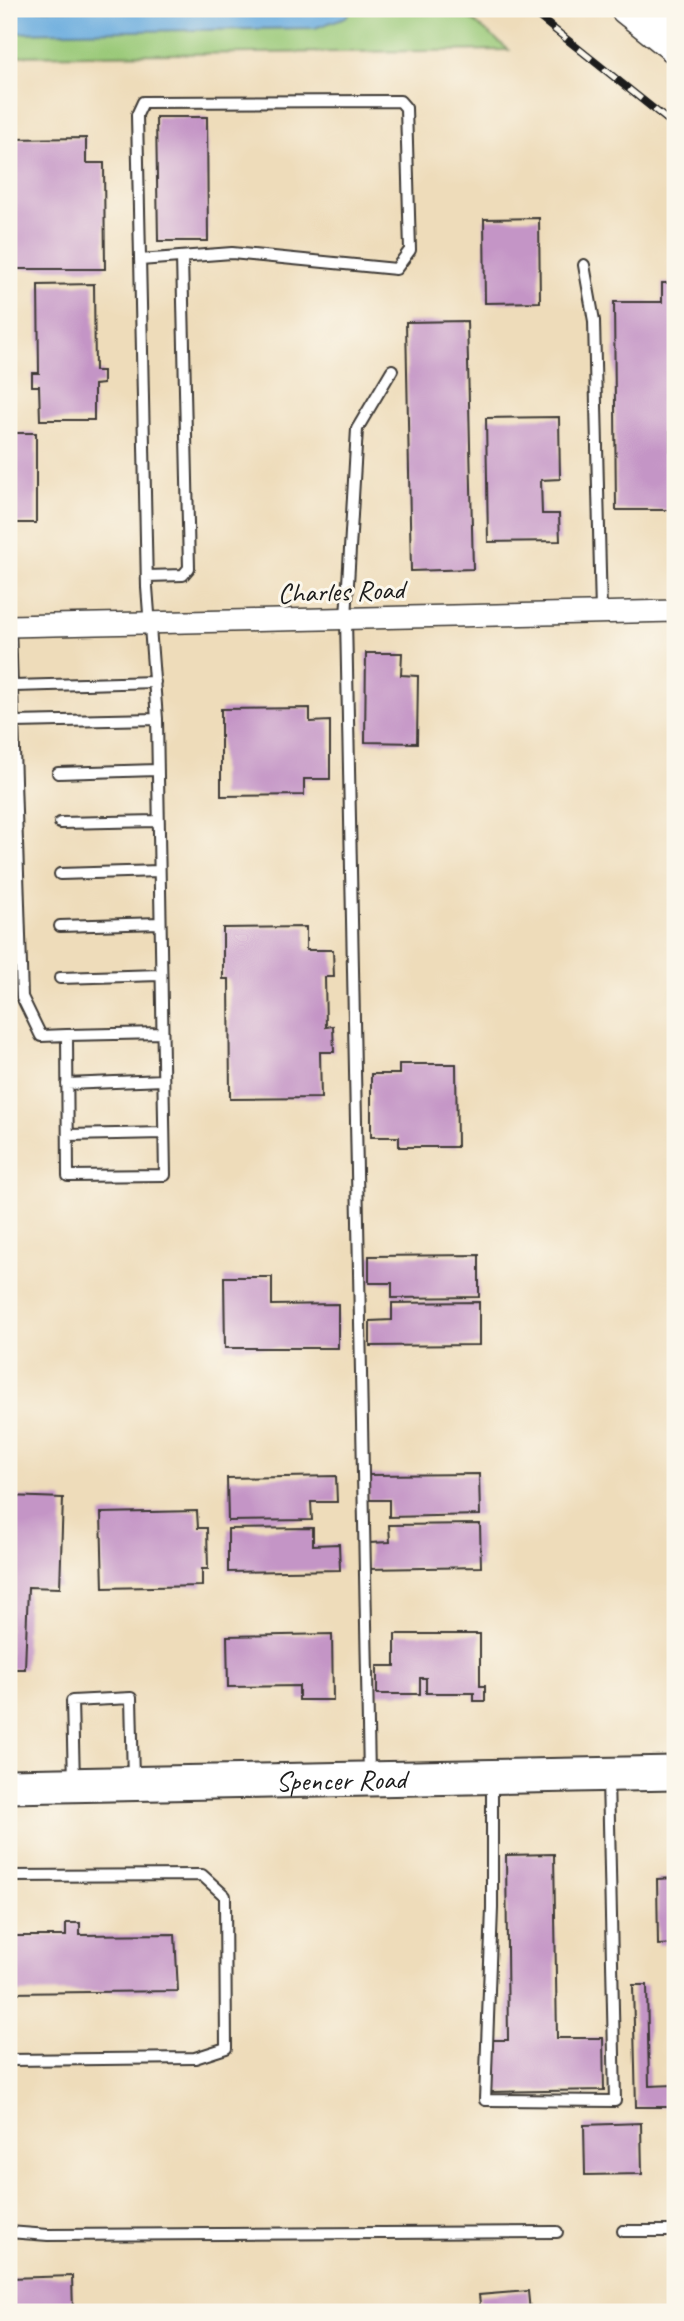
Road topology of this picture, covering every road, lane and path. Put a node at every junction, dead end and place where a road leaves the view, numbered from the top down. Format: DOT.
graph roads {
  1 [pos="626,9"];
  2 [pos="658,9"];
  3 [pos="675,23"];
  4 [pos="675,48"];
  5 [pos="182,257"];
  6 [pos="140,260"];
  7 [pos="584,265"];
  8 [pos="392,370"];
  9 [pos="147,576"];
  10 [pos="675,611"];
  11 [pos="601,613"];
  12 [pos="346,618"];
  13 [pos="151,625"];
  14 [pos="9,626"];
  15 [pos="155,682"];
  16 [pos="14,686"];
  17 [pos="157,719"];
  18 [pos="14,722"];
  19 [pos="157,770"];
  20 [pos="58,773"];
  21 [pos="158,821"];
  22 [pos="60,823"];
  23 [pos="159,871"];
  24 [pos="60,874"];
  25 [pos="160,923"];
  26 [pos="60,926"];
  27 [pos="160,975"];
  28 [pos="60,978"];
  29 [pos="162,1032"];
  30 [pos="67,1035"];
  31 [pos="163,1080"];
  32 [pos="67,1084"];
  33 [pos="164,1133"];
  34 [pos="68,1135"];
  35 [pos="675,1773"];
  36 [pos="608,1774"];
  37 [pos="492,1777"];
  38 [pos="369,1779"];
  39 [pos="133,1784"];
  40 [pos="74,1785"];
  41 [pos="9,1786"];
  42 [pos="9,1875"];
  43 [pos="9,2060"];
  44 [pos="623,2231"];
  45 [pos="675,2231"];
  46 [pos="9,2232"];
  47 [pos="558,2232"];
  1 -- 4 [label="main road"];
  2 -- 3 [label="highway"];
  5 -- 6 [label="lane"];
  5 -- 6 [label="lane"];
  5 -- 9 [label="lane"];
  6 -- 9 [label="lane"];
  7 -- 11 [label="lane"];
  8 -- 12 [label="lane"];
  9 -- 13 [label="lane"];
  10 -- 11 [label="street, Charles Road"];
  11 -- 12 [label="street, Charles Road"];
  12 -- 13 [label="street, Charles Road"];
  12 -- 38 [label="lane"];
  13 -- 14 [label="street, Charles Road"];
  13 -- 15 [label="lane"];
  14 -- 16 [label="lane"];
  15 -- 16 [label="lane"];
  15 -- 17 [label="lane"];
  16 -- 18 [label="lane"];
  17 -- 18 [label="lane"];
  17 -- 19 [label="lane"];
  18 -- 30 [label="lane"];
  19 -- 20 [label="lane"];
  19 -- 21 [label="lane"];
  21 -- 22 [label="lane"];
  21 -- 23 [label="lane"];
  23 -- 24 [label="lane"];
  23 -- 25 [label="lane"];
  25 -- 26 [label="lane"];
  25 -- 27 [label="lane"];
  27 -- 28 [label="lane"];
  27 -- 29 [label="lane"];
  29 -- 30 [label="lane"];
  29 -- 31 [label="lane"];
  30 -- 32 [label="lane"];
  31 -- 32 [label="lane"];
  31 -- 33 [label="lane"];
  32 -- 34 [label="lane"];
  33 -- 34 [label="lane"];
  33 -- 34 [label="lane"];
  35 -- 36 [label="main road, Spencer Road"];
  36 -- 37 [label="main road, Spencer Road"];
  36 -- 37 [label="lane"];
  37 -- 38 [label="main road, Spencer Road"];
  38 -- 39 [label="main road, Spencer Road"];
  39 -- 40 [label="main road, Spencer Road"];
  39 -- 40 [label="lane"];
  40 -- 41 [label="main road, Spencer Road"];
  42 -- 43 [label="lane"];
  44 -- 45 [label="lane"];
  46 -- 47 [label="lane"];
}
